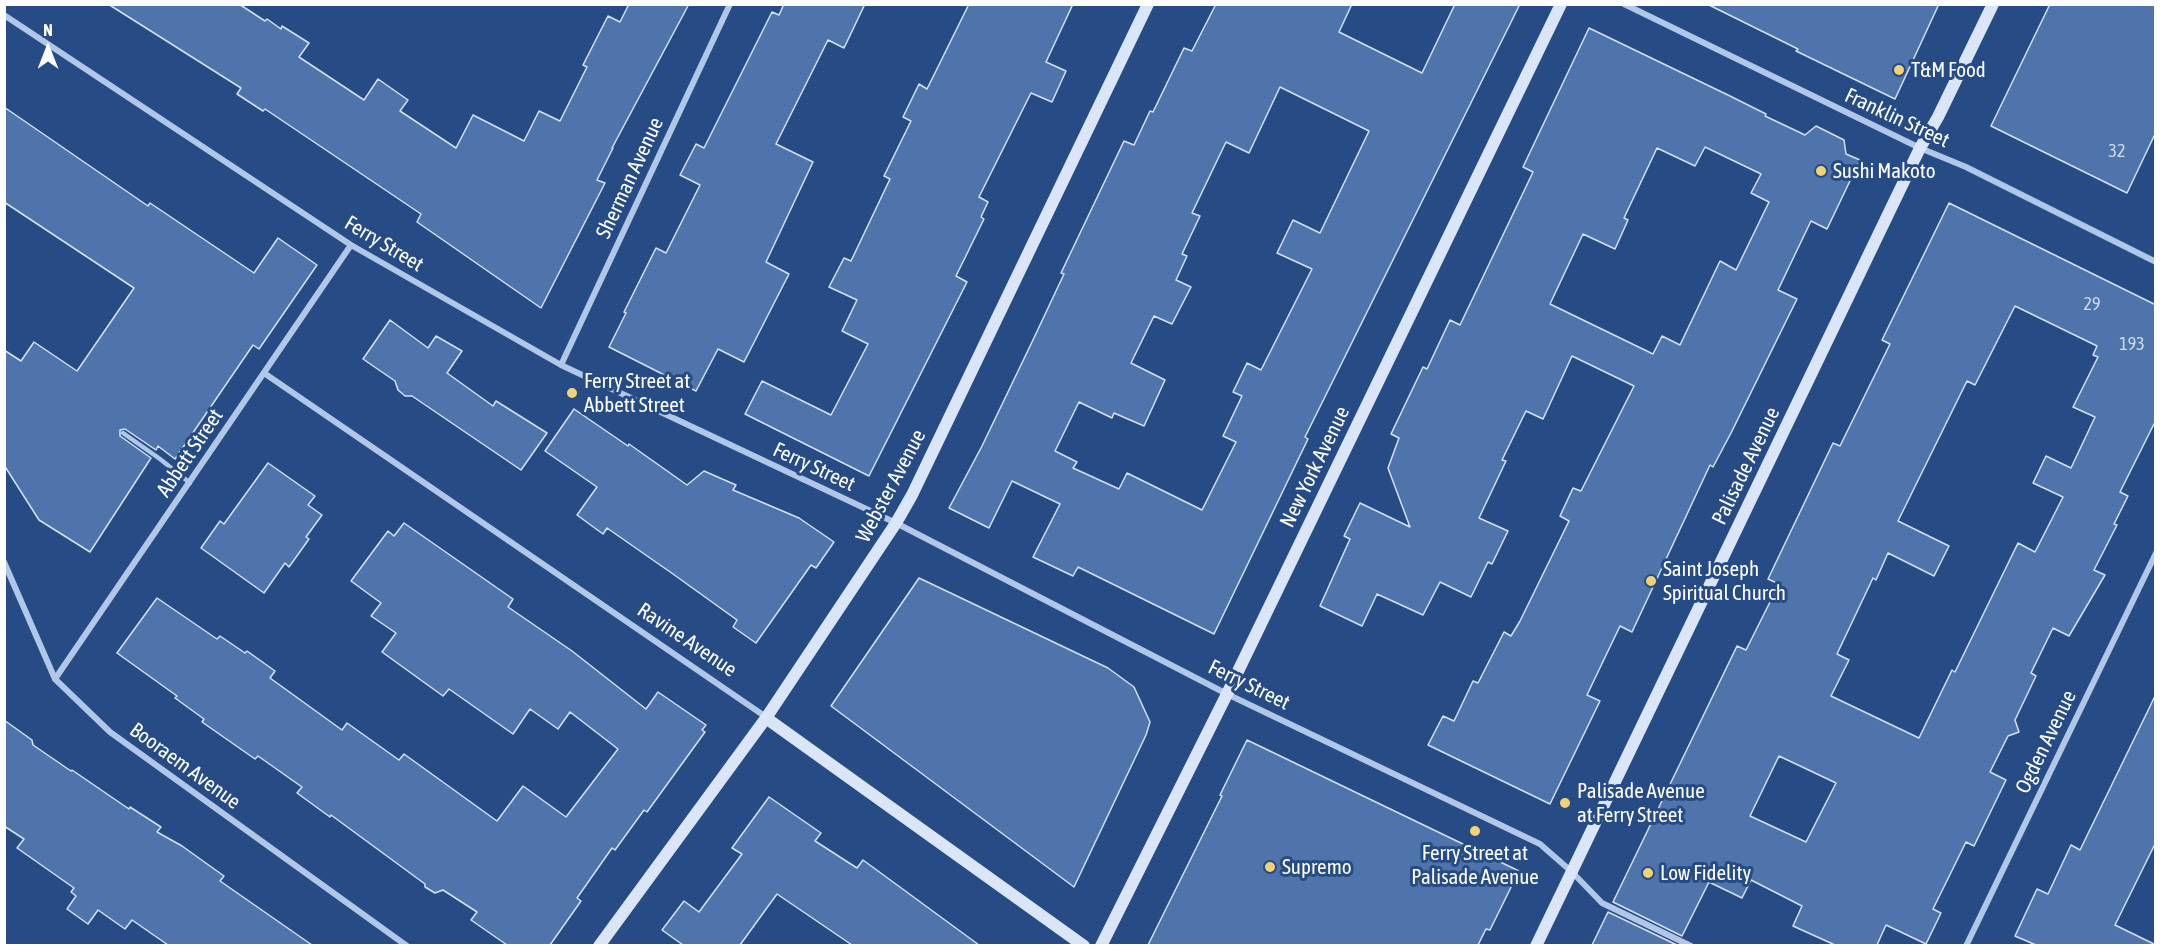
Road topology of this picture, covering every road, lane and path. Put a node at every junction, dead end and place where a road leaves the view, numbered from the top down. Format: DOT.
graph roads {
  1 [pos="730,4"];
  2 [pos="1148,4"];
  3 [pos="1561,4"];
  4 [pos="1624,4"];
  5 [pos="1993,4"];
  6 [pos="4,15"];
  7 [pos="1920,148"];
  8 [pos="351,245"];
  9 [pos="2156,262"];
  10 [pos="561,365"];
  11 [pos="264,373"];
  12 [pos="123,433"];
  13 [pos="190,483"];
  14 [pos="896,523"];
  15 [pos="2156,553"];
  16 [pos="4,562"];
  17 [pos="55,680"];
  18 [pos="1227,694"];
  19 [pos="766,718"];
  20 [pos="1572,872"];
  21 [pos="407,945"];
  22 [pos="599,945"];
  23 [pos="1084,945"];
  24 [pos="1101,945"];
  25 [pos="1536,945"];
  26 [pos="1691,945"];
  27 [pos="1966,945"];
  1 -- 10 [label="street, Sherman Avenue"];
  2 -- 14 [label="street, Webster Avenue"];
  3 -- 18 [label="street, New York Avenue"];
  4 -- 7 [label="street, Franklin Street"];
  5 -- 7 [label="street, Palisade Avenue"];
  6 -- 8 [label="street, Ferry Street"];
  7 -- 9 [label="street, Franklin Street"];
  7 -- 20 [label="street, Palisade Avenue"];
  8 -- 10 [label="street, Ferry Street"];
  8 -- 11 [label="street, Abbett Street"];
  10 -- 14 [label="street, Ferry Street"];
  11 -- 13 [label="street, Abbett Street"];
  11 -- 19 [label="street, Ravine Avenue"];
  12 -- 13 [label="lane"];
  13 -- 17 [label="street, Abbett Street"];
  14 -- 18 [label="street, Ferry Street"];
  14 -- 19 [label="street, Webster Avenue"];
  15 -- 27 [label="street, Ogden Avenue"];
  16 -- 17 [label="street, Booraem Avenue"];
  17 -- 21 [label="street, Booraem Avenue"];
  18 -- 20 [label="street, Ferry Street"];
  18 -- 24 [label="street, New York Avenue"];
  19 -- 22 [label="street, Webster Avenue"];
  19 -- 23 [label="street, Ravine Avenue"];
  20 -- 25 [label="street, Palisade Avenue"];
  20 -- 26 [label="street, Ferry Street"];
}
